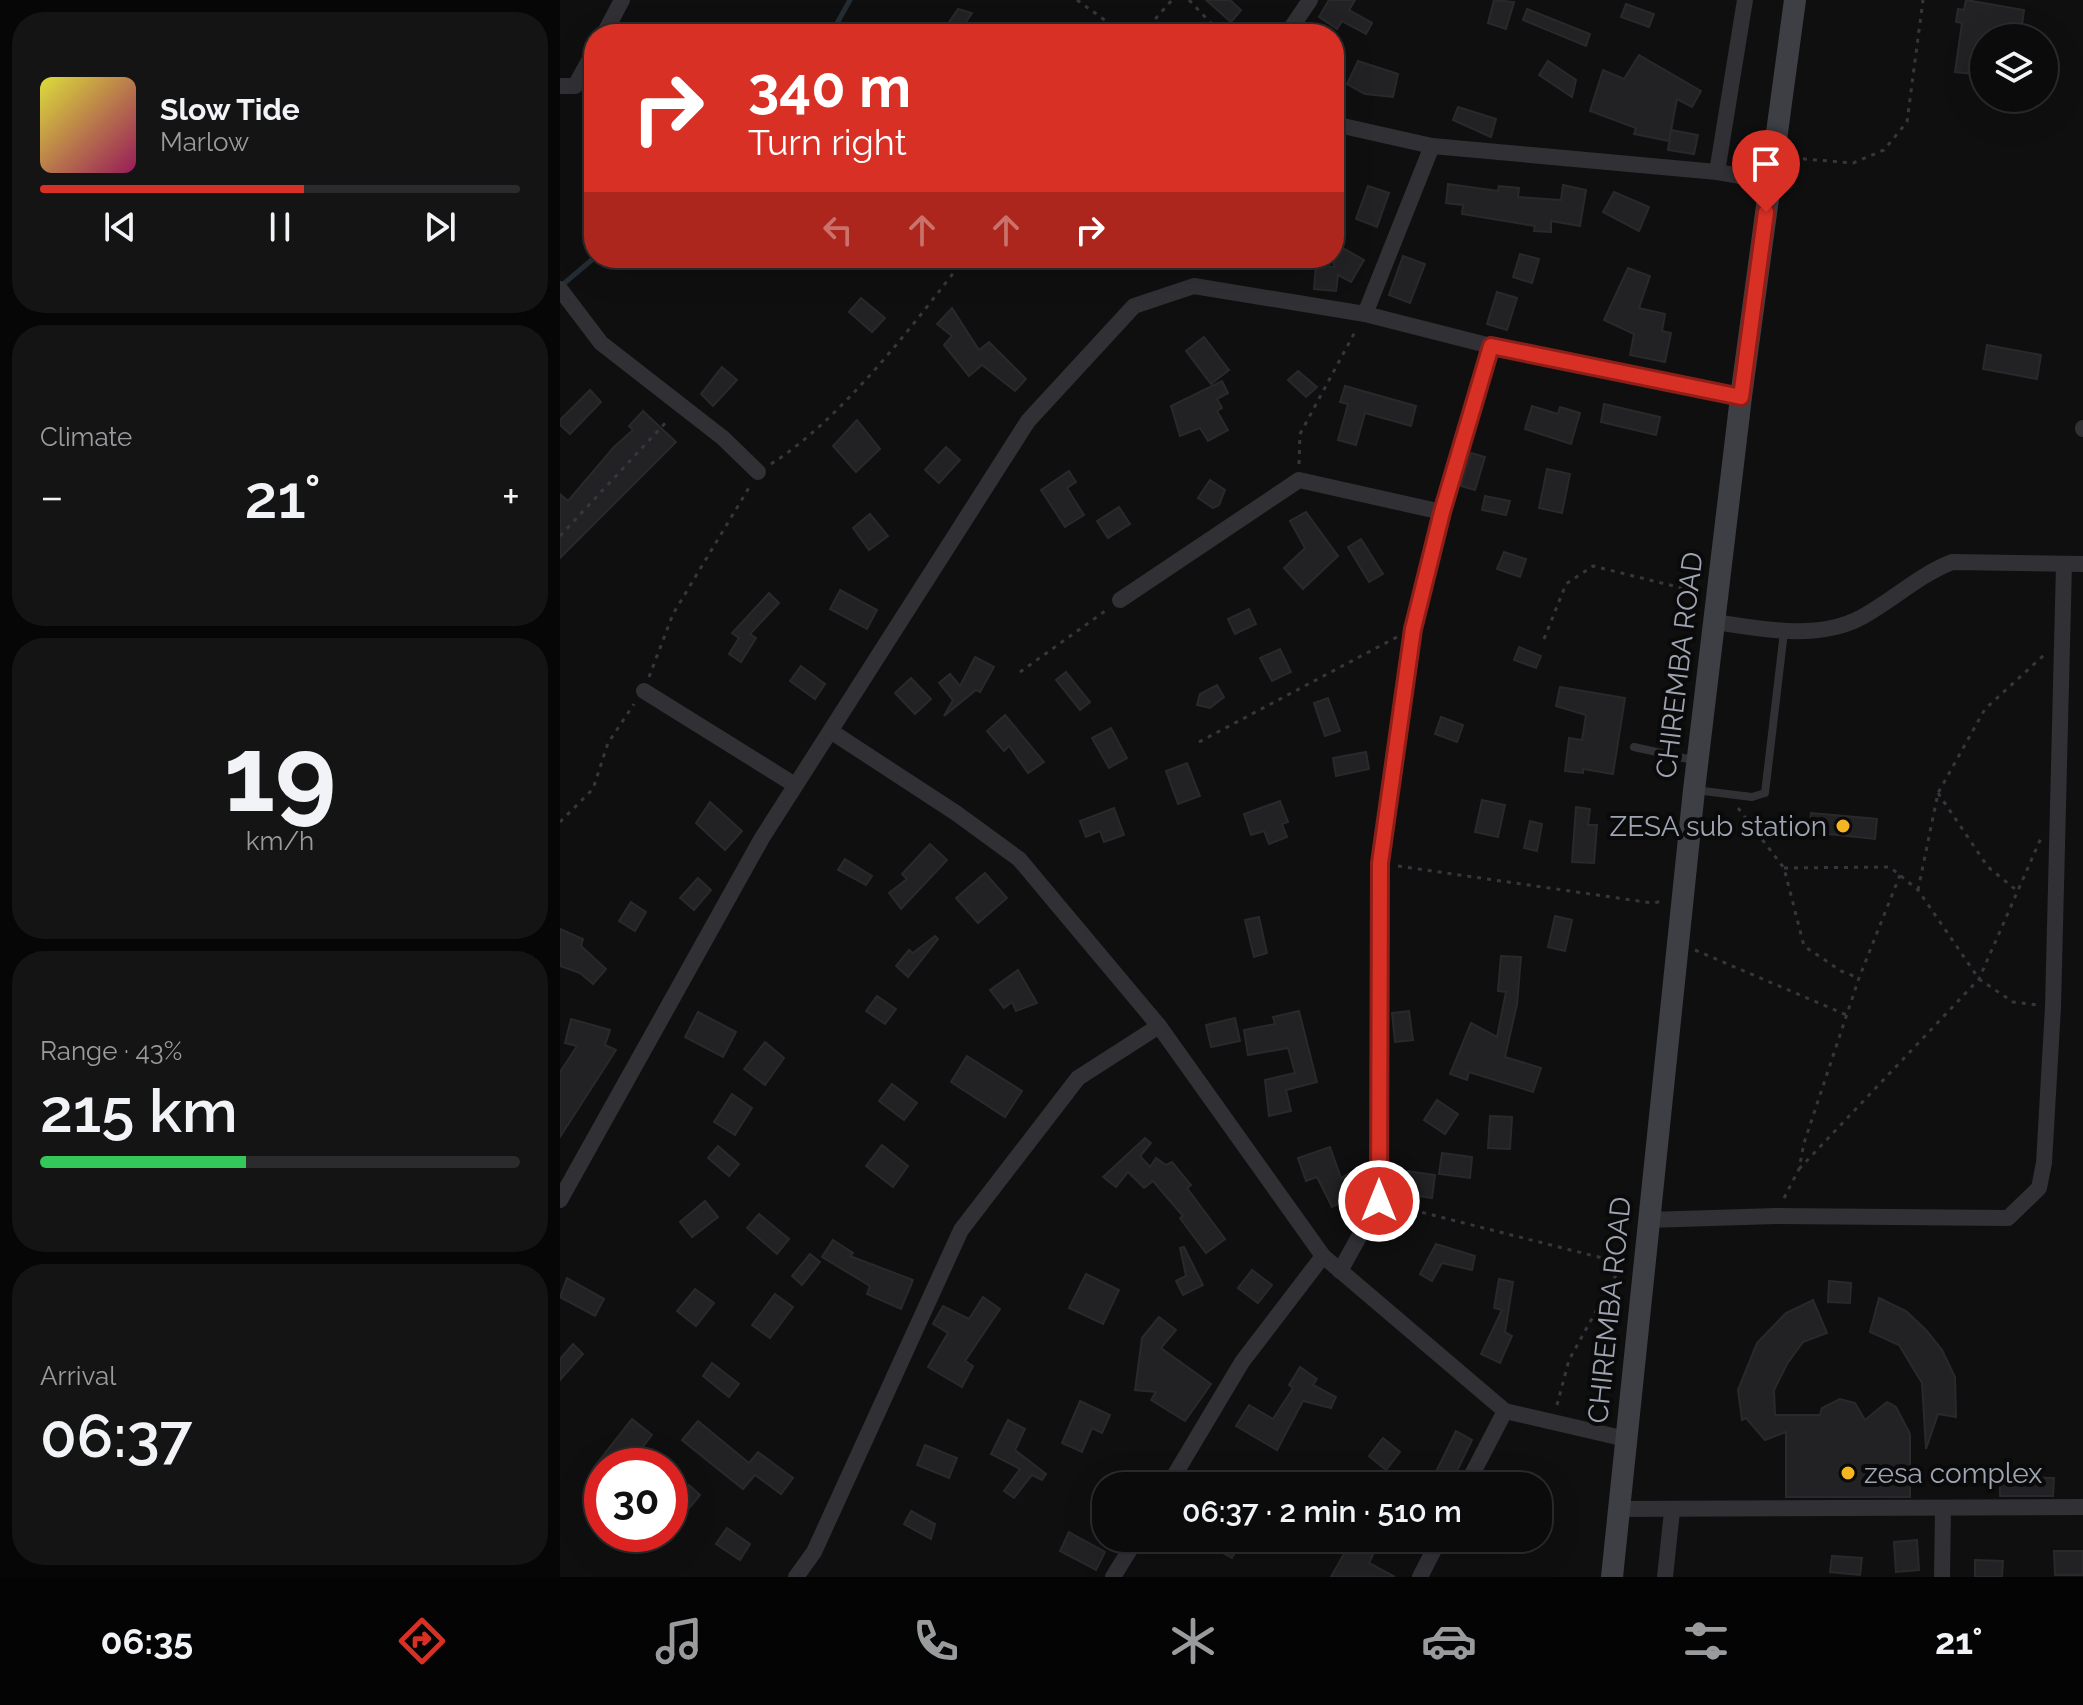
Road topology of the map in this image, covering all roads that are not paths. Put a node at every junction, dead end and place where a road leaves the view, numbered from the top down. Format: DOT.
graph roads {
  1 [pos="622,0"];
  2 [pos="1310,0"];
  3 [pos="1745,0"];
  4 [pos="1795,0"];
  5 [pos="609,24"];
  6 [pos="1294,24"];
  7 [pos="584,70"];
  8 [pos="560,86"];
  9 [pos="1344,126"];
  10 [pos="1432,146"];
  11 [pos="1717,172"];
  12 [pos="1770,181"];
  13 [pos="560,289"];
  14 [pos="1365,314"];
  15 [pos="1491,346"];
  16 [pos="1741,397"];
  17 [pos="758,472"];
  18 [pos="1442,512"];
  19 [pos="2064,564"];
  20 [pos="2083,564"];
  21 [pos="1120,600"];
  22 [pos="1716,611"];
  23 [pos="1784,632"];
  24 [pos="644,691"];
  25 [pos="832,732"];
  26 [pos="1634,747"];
  27 [pos="1698,762"];
  28 [pos="795,785"];
  29 [pos="1694,790"];
  30 [pos="1159,1026"];
  31 [pos="560,1200"];
  32 [pos="1647,1220"];
  33 [pos="1323,1256"];
  34 [pos="1340,1271"];
  35 [pos="1505,1411"];
  36 [pos="1626,1439"];
  37 [pos="1176,1472"];
  38 [pos="1473,1472"];
  39 [pos="2083,1507"];
  40 [pos="1617,1509"];
  41 [pos="1943,1510"];
  42 [pos="1672,1511"];
  43 [pos="1128,1552"];
  44 [pos="1433,1552"];
  45 [pos="796,1577"];
  46 [pos="1113,1577"];
  47 [pos="1420,1577"];
  48 [pos="1612,1577"];
  49 [pos="1665,1577"];
  50 [pos="1942,1577"];
  1 -- 5 [label="street"];
  2 -- 6 [label="street"];
  3 -- 11 [label="street"];
  4 -- 12 [label="main road, CHIREMBA ROAD"];
  7 -- 8 [label="street"];
  9 -- 10 [label="street"];
  10 -- 11 [label="street"];
  10 -- 14 [label="street"];
  11 -- 12 [label="street"];
  12 -- 16 [label="main road, CHIREMBA ROAD"];
  13 -- 17 [label="street"];
  14 -- 15 [label="street"];
  14 -- 25 [label="street"];
  15 -- 16 [label="street"];
  15 -- 18 [label="street"];
  16 -- 22 [label="main road, CHIREMBA ROAD"];
  18 -- 21 [label="street"];
  18 -- 34 [label="street"];
  19 -- 20 [label="street"];
  19 -- 23 [label="street"];
  19 -- 32 [label="street"];
  22 -- 23 [label="street"];
  22 -- 27 [label="main road, CHIREMBA ROAD"];
  23 -- 29 [label="lane"];
  24 -- 28 [label="street"];
  25 -- 28 [label="street"];
  25 -- 30 [label="street"];
  26 -- 27 [label="lane"];
  27 -- 29 [label="main road, CHIREMBA ROAD"];
  28 -- 31 [label="street"];
  29 -- 32 [label="main road, CHIREMBA ROAD"];
  30 -- 33 [label="street"];
  30 -- 45 [label="street"];
  32 -- 36 [label="main road, CHIREMBA ROAD"];
  33 -- 34 [label="street"];
  33 -- 37 [label="street"];
  34 -- 35 [label="street"];
  35 -- 36 [label="street"];
  35 -- 38 [label="street"];
  36 -- 40 [label="main road, CHIREMBA ROAD"];
  39 -- 41 [label="street"];
  40 -- 42 [label="street"];
  40 -- 48 [label="main road, CHIREMBA ROAD"];
  41 -- 42 [label="street"];
  41 -- 50 [label="street"];
  42 -- 49 [label="street"];
  43 -- 46 [label="street"];
  44 -- 47 [label="street"];
}
